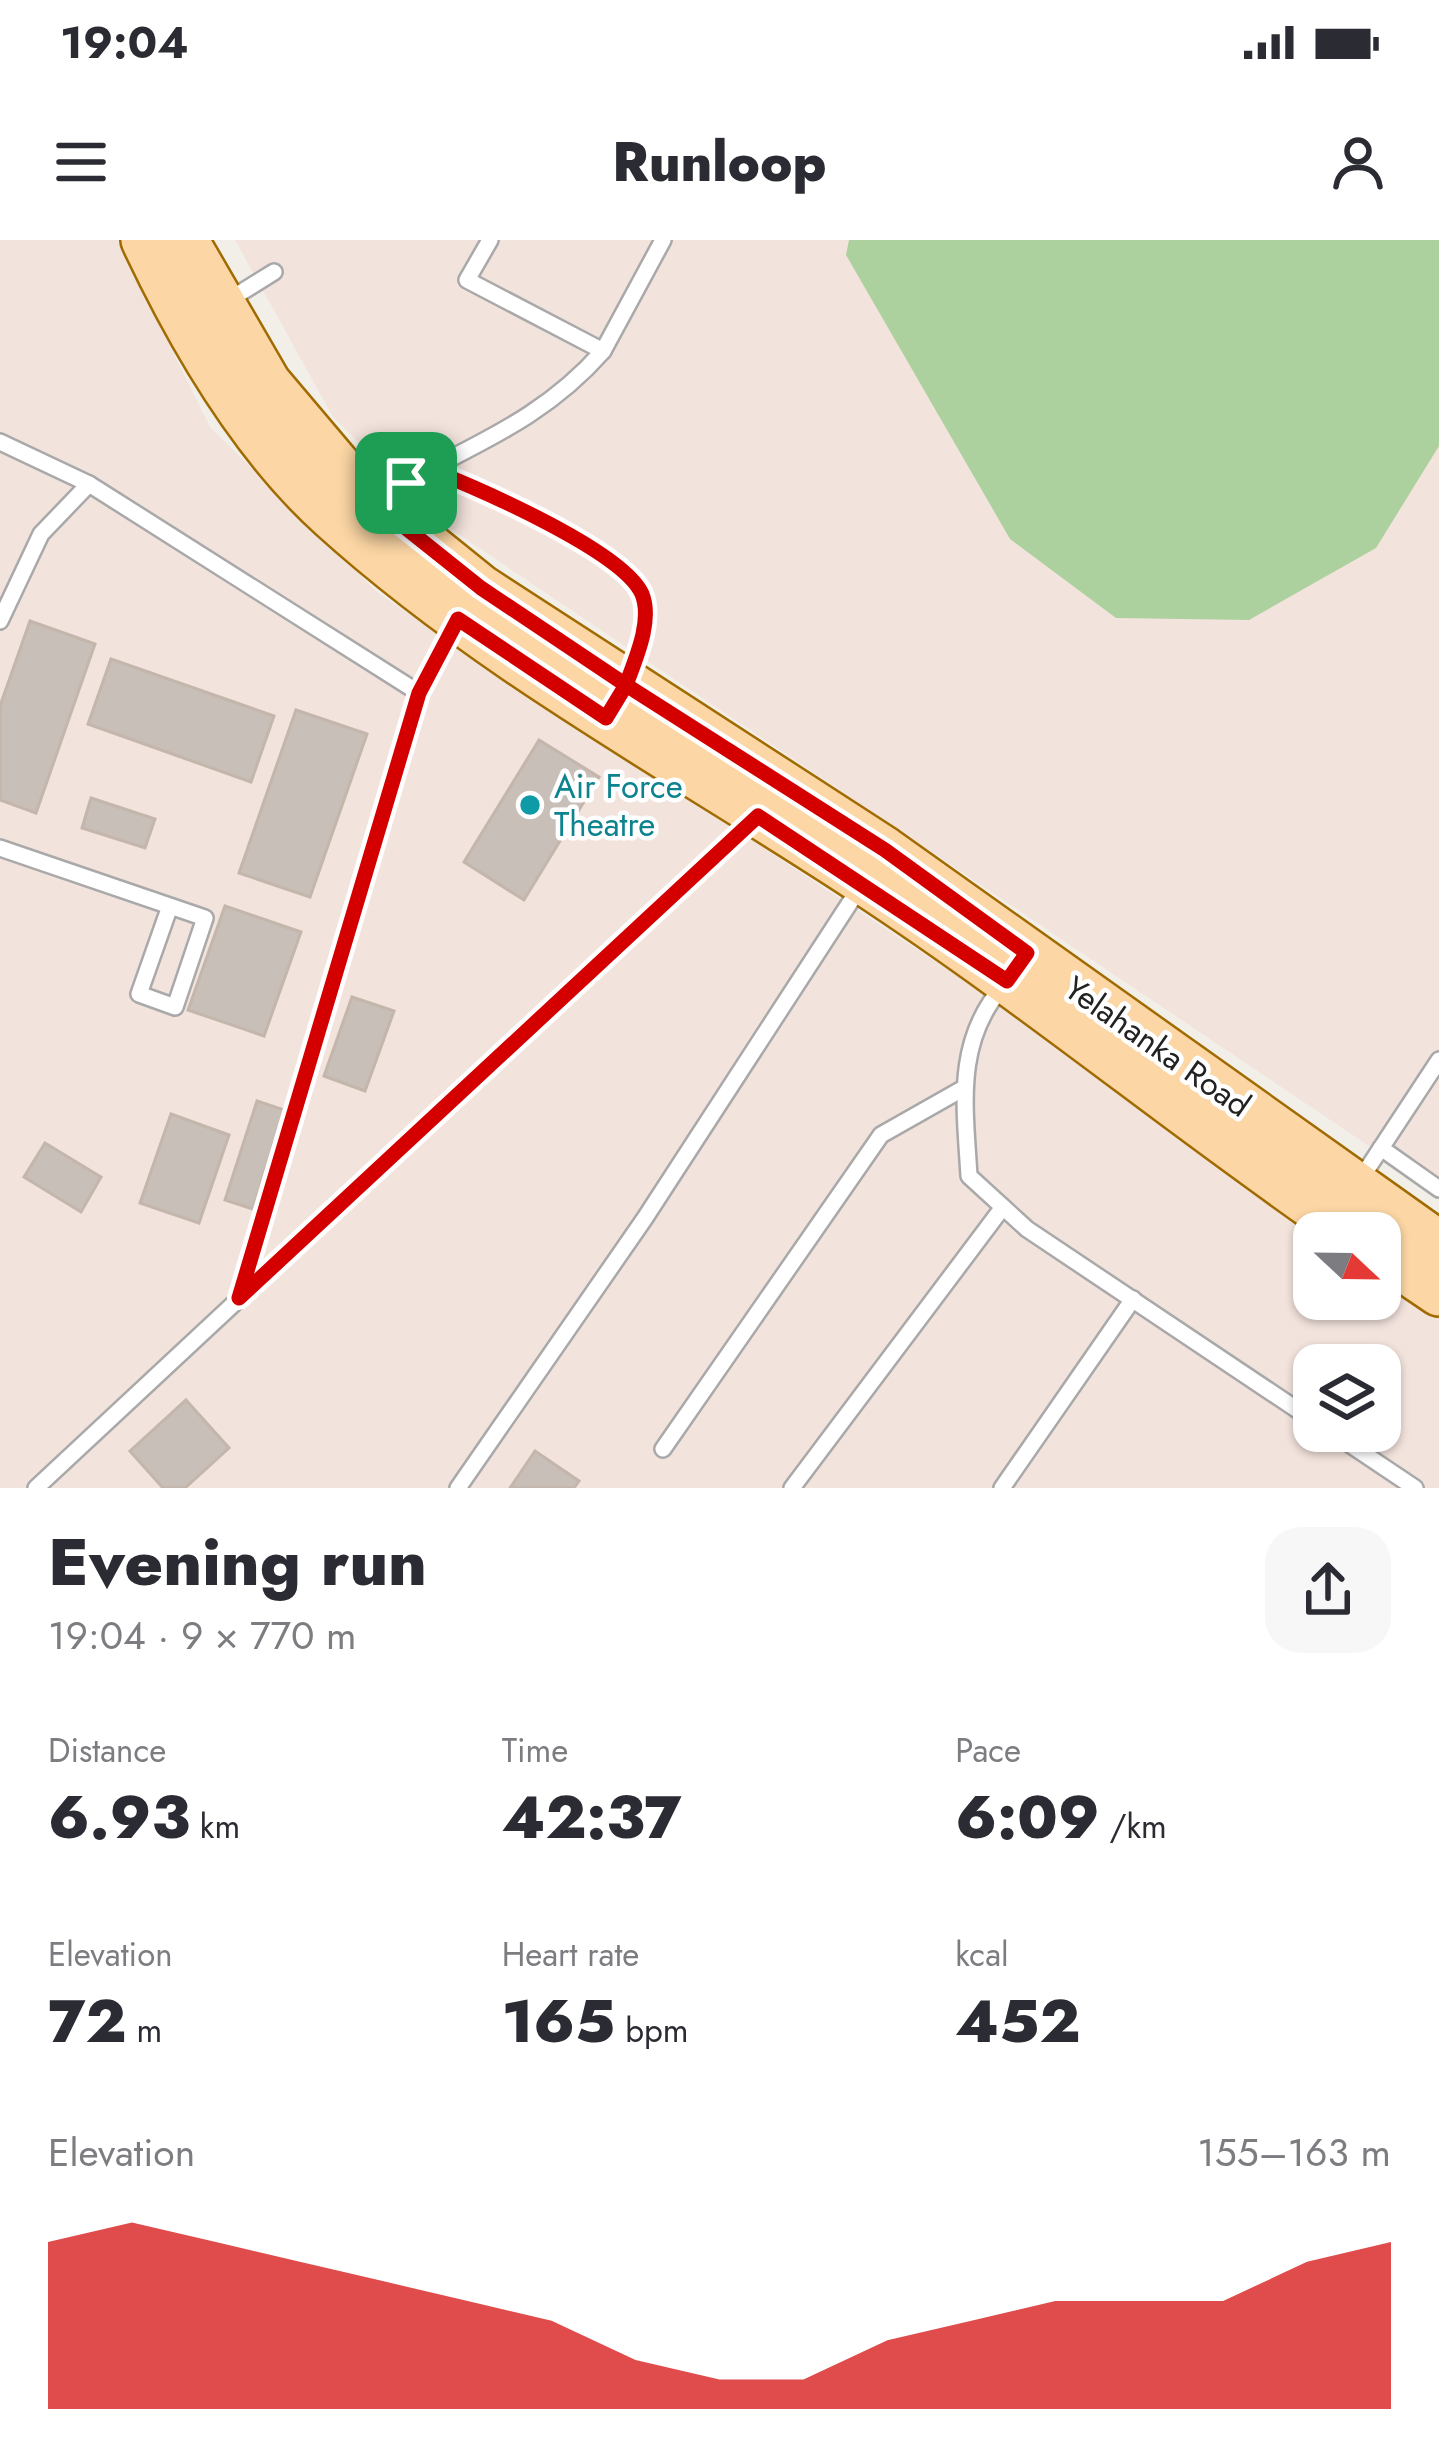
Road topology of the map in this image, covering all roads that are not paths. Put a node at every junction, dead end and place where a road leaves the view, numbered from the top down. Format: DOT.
graph roads {
  1 [pos="144,240"];
  2 [pos="185,240"];
  3 [pos="490,240"];
  4 [pos="663,240"];
  5 [pos="274,272"];
  6 [pos="222,304"];
  7 [pos="603,351"];
  8 [pos="0,442"];
  9 [pos="434,471"];
  10 [pos="89,484"];
  11 [pos="372,501"];
  12 [pos="458,619"];
  13 [pos="0,621"];
  14 [pos="419,693"];
  15 [pos="616,701"];
  16 [pos="768,800"];
  17 [pos="0,848"];
  18 [pos="864,882"];
  19 [pos="170,906"];
  20 [pos="1017,967"];
  21 [pos="1439,1060"];
  22 [pos="964,1088"];
  23 [pos="1381,1148"];
  24 [pos="1439,1189"];
  25 [pos="1003,1207"];
  26 [pos="1345,1212"];
  27 [pos="1347,1212"];
  28 [pos="1401,1231"];
  29 [pos="1439,1244"];
  30 [pos="1401,1267"];
  31 [pos="1439,1293"];
  32 [pos="239,1298"];
  33 [pos="1133,1299"];
  34 [pos="1293,1406"];
  35 [pos="663,1449"];
  36 [pos="1361,1452"];
  37 [pos="36,1488"];
  38 [pos="458,1488"];
  39 [pos="792,1488"];
  40 [pos="1002,1488"];
  41 [pos="1415,1488"];
  1 -- 12 [label="main road, Yelahanka Road"];
  2 -- 6 [label="main road, Yelahanka Road"];
  3 -- 7 [label="lane"];
  4 -- 7 [label="lane"];
  5 -- 6 [label="lane"];
  6 -- 11 [label="main road, Yelahanka Road"];
  7 -- 9 [label="lane"];
  8 -- 10 [label="lane"];
  9 -- 11 [label="lane"];
  9 -- 15 [label="lane"];
  10 -- 13 [label="lane"];
  10 -- 14 [label="lane"];
  11 -- 15 [label="main road, Yelahanka Road"];
  12 -- 14 [label="lane"];
  12 -- 15 [label="main road, Yelahanka Road"];
  14 -- 32 [label="lane"];
  15 -- 16 [label="main road, Yelahanka Road"];
  16 -- 18 [label="main road, Yelahanka Road"];
  16 -- 20 [label="main road, Yelahanka Road"];
  16 -- 32 [label="lane"];
  17 -- 19 [label="lane"];
  18 -- 20 [label="main road, Yelahanka Road"];
  18 -- 38 [label="lane"];
  19 -- 19 [label="lane"];
  20 -- 22 [label="lane"];
  20 -- 26 [label="main road, Yelahanka Road"];
  21 -- 23 [label="lane"];
  22 -- 25 [label="lane"];
  22 -- 35 [label="lane"];
  23 -- 24 [label="lane"];
  23 -- 27 [label="lane"];
  25 -- 33 [label="lane"];
  25 -- 39 [label="lane"];
  28 -- 29 [label="main road, Yelahanka Road"];
  30 -- 31 [label="main road"];
  32 -- 37 [label="lane"];
  33 -- 34 [label="lane"];
  33 -- 40 [label="lane"];
  36 -- 41 [label="lane"];
}
